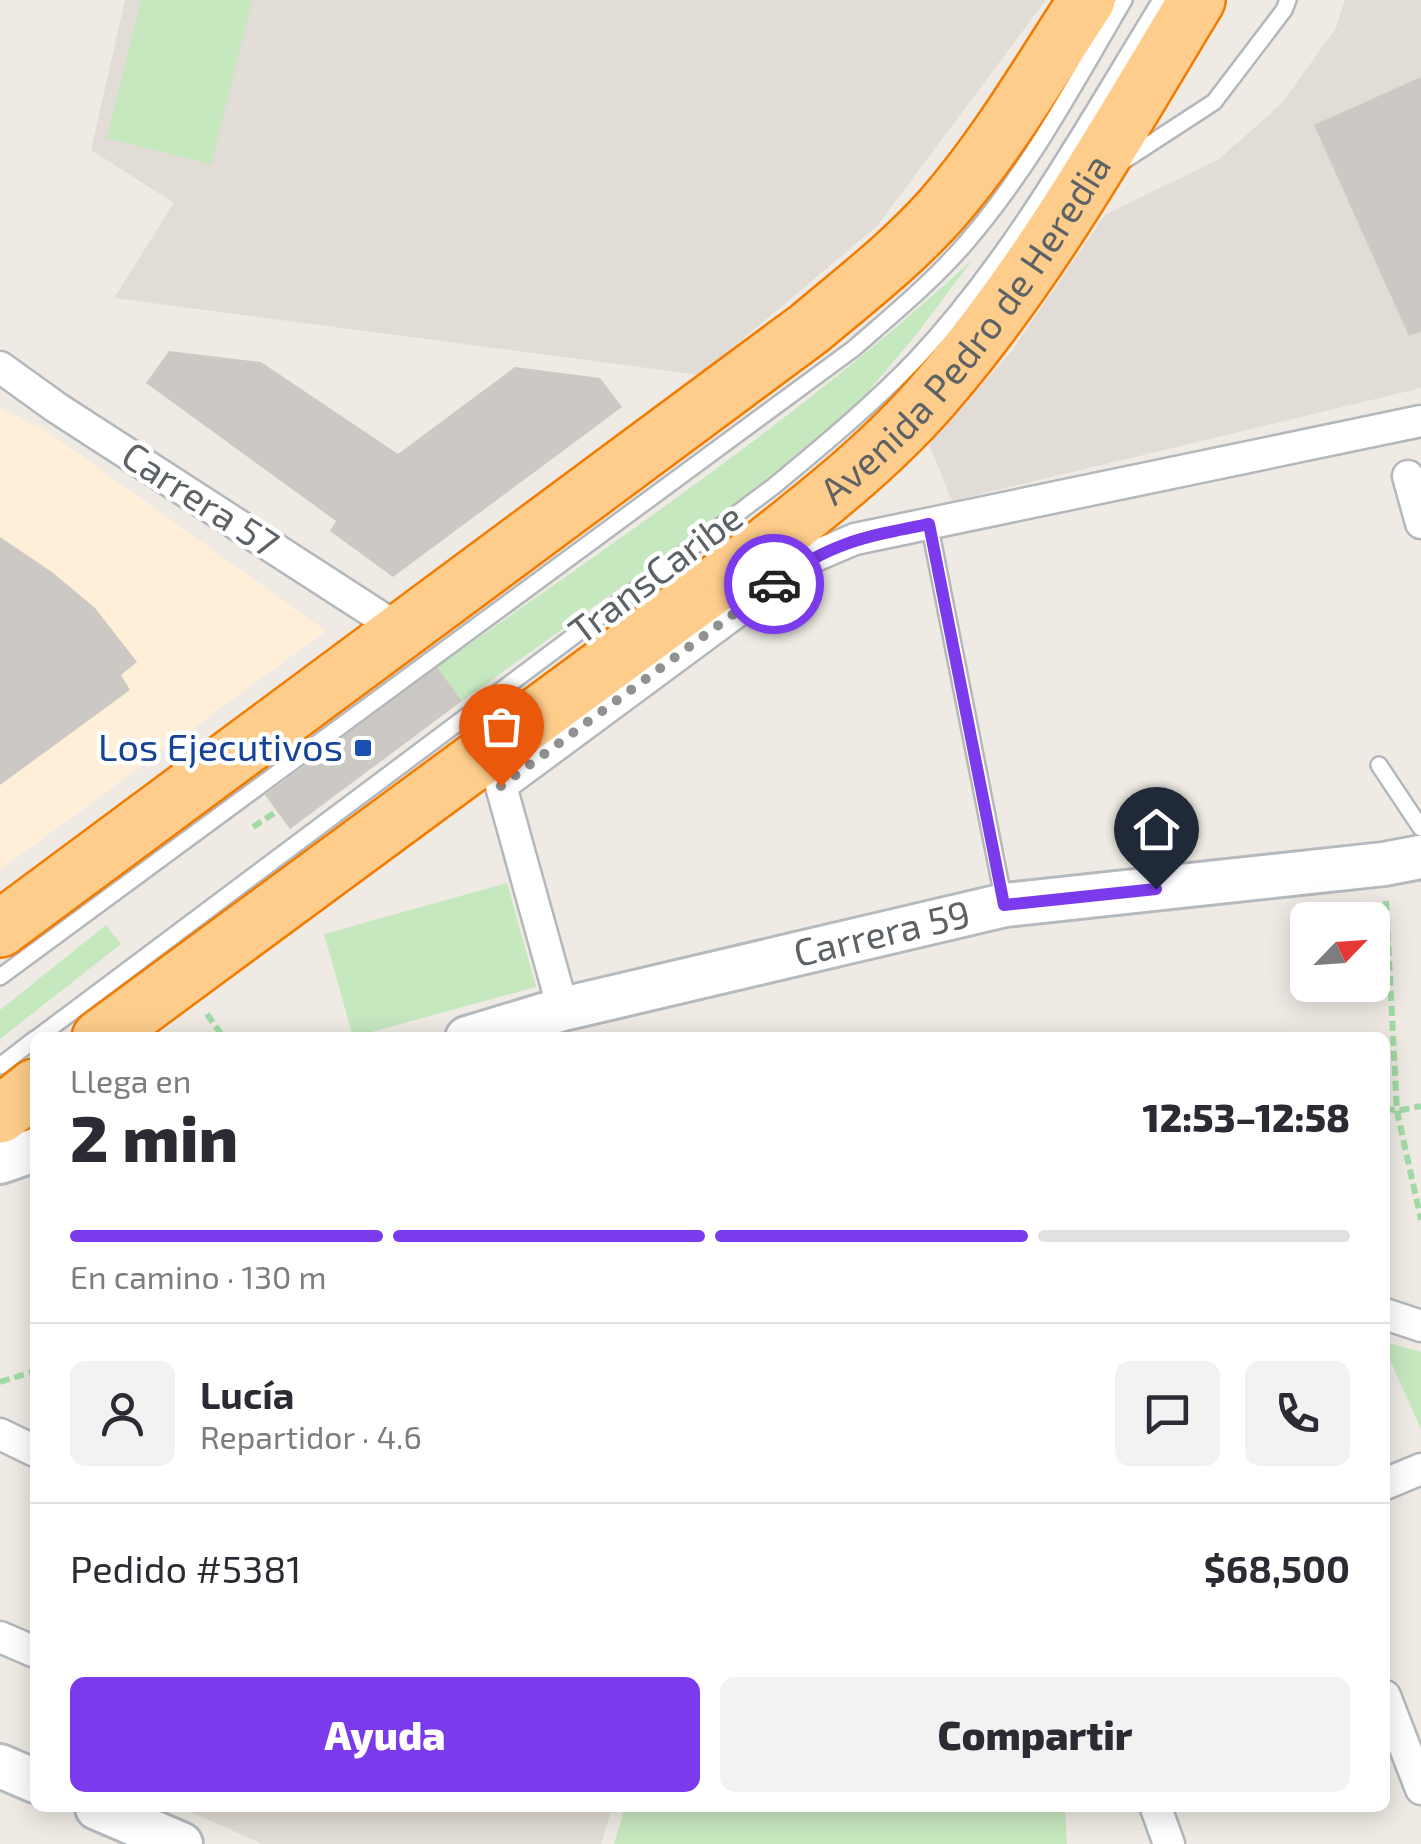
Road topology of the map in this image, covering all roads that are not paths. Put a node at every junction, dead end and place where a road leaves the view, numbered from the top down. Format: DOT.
graph roads {
  1 [pos="1087,0"];
  2 [pos="1124,0"];
  3 [pos="1160,0"];
  4 [pos="1197,0"];
  5 [pos="1288,0"];
  6 [pos="1078,196"];
  7 [pos="0,367"];
  8 [pos="1421,420"];
  9 [pos="1408,476"];
  10 [pos="1421,523"];
  11 [pos="929,524"];
  12 [pos="402,630"];
  13 [pos="1379,765"];
  14 [pos="1421,828"];
  15 [pos="1402,861"];
  16 [pos="1004,905"];
  17 [pos="0,928"];
  18 [pos="0,977"];
  19 [pos="563,1010"];
  20 [pos="44,1032"];
  21 [pos="108,1032"];
  22 [pos="488,1032"];
  23 [pos="30,1043"];
  24 [pos="0,1066"];
  25 [pos="30,1091"];
  26 [pos="0,1116"];
  27 [pos="30,1152"];
  28 [pos="0,1162"];
  29 [pos="1390,1316"];
  30 [pos="1421,1326"];
  31 [pos="0,1434"];
  32 [pos="30,1449"];
  33 [pos="1421,1469"];
  34 [pos="1390,1482"];
  35 [pos="0,1637"];
  36 [pos="30,1650"];
  37 [pos="1390,1709"];
  38 [pos="0,1766"];
  39 [pos="30,1779"];
  40 [pos="1421,1789"];
  41 [pos="102,1812"];
  42 [pos="1157,1812"];
  43 [pos="134,1835"];
  44 [pos="180,1844"];
  45 [pos="1169,1844"];
  1 -- 12 [label="highway"];
  2 -- 18 [label="lane, TransCaribe"];
  3 -- 20 [label="lane, TransCaribe"];
  4 -- 6 [label="highway, Avenida Pedro de Heredia"];
  5 -- 6 [label="lane"];
  6 -- 21 [label="highway, Avenida Pedro de Heredia"];
  7 -- 12 [label="street, Carrera 57"];
  8 -- 11 [label="street"];
  9 -- 10 [label="street"];
  11 -- 16 [label="lane"];
  11 -- 19 [label="street"];
  12 -- 17 [label="highway"];
  13 -- 14 [label="lane"];
  15 -- 16 [label="street, Carrera 59"];
  16 -- 19 [label="street, Carrera 59"];
  19 -- 22 [label="street, Carrera 59"];
  23 -- 24 [label="lane, TransCaribe"];
  25 -- 26 [label="highway"];
  27 -- 28 [label="street"];
  29 -- 30 [label="street"];
  31 -- 32 [label="street"];
  33 -- 34 [label="street"];
  35 -- 36 [label="street"];
  37 -- 40 [label="street"];
  38 -- 39 [label="street"];
  41 -- 43 [label="street"];
  42 -- 45 [label="street"];
  43 -- 44 [label="street"];
}
